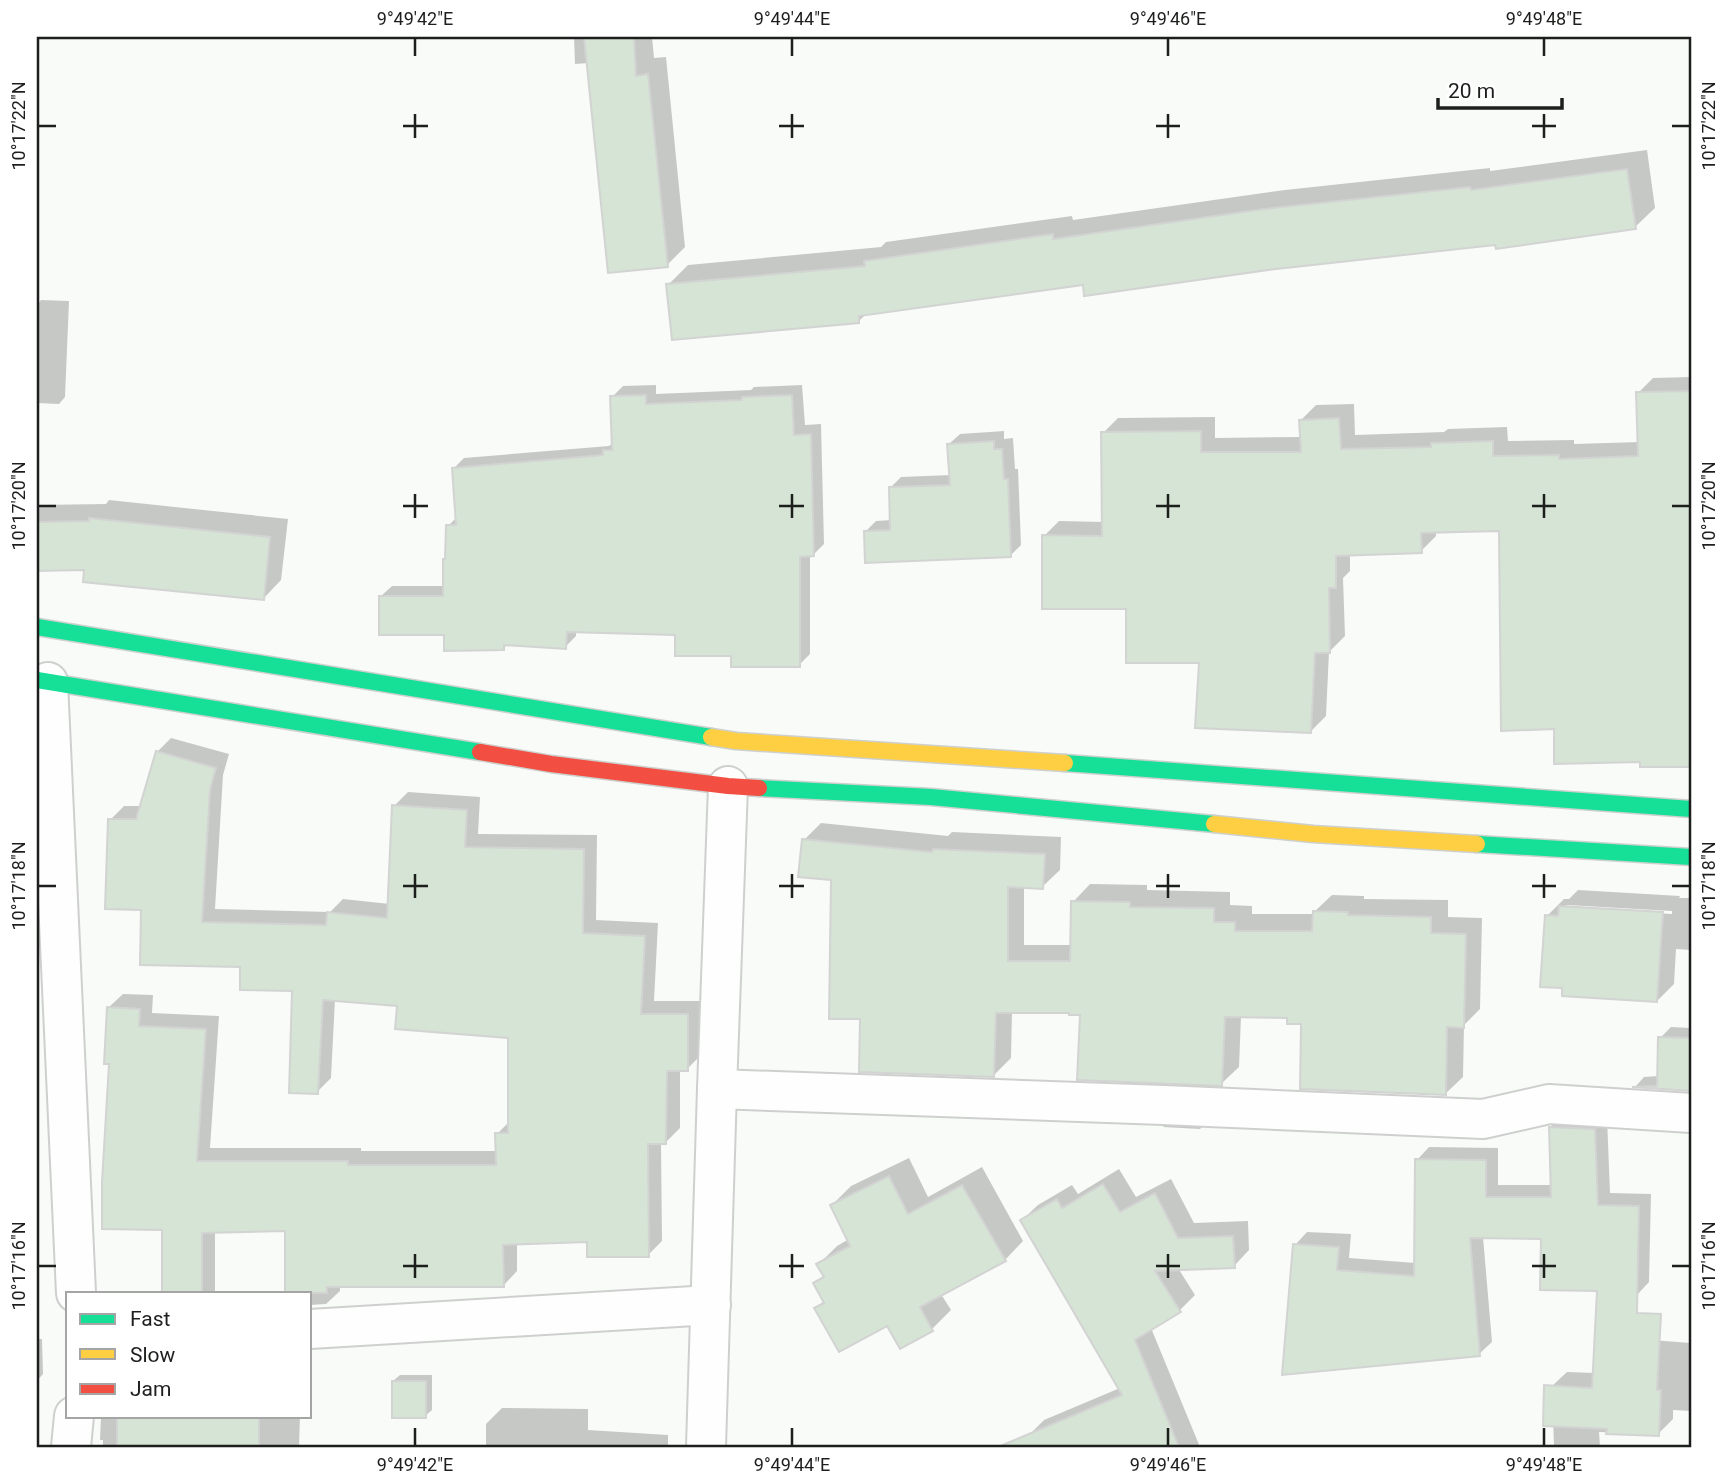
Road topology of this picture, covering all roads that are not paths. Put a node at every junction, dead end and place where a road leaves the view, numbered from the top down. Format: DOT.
graph roads {
  1 [pos="37,626"];
  2 [pos="42,681"];
  3 [pos="728,786"];
  4 [pos="1691,809"];
  5 [pos="1691,857"];
  6 [pos="717,1089"];
  7 [pos="1691,1113"];
  8 [pos="76,1292"];
  9 [pos="711,1305"];
  10 [pos="312,1329"];
  11 [pos="74,1418"];
  12 [pos="71,1447"];
  13 [pos="706,1447"];
  1 -- 4 [label="street"];
  2 -- 3 [label="street"];
  2 -- 8 [label="street"];
  3 -- 5 [label="street"];
  3 -- 6 [label="street"];
  6 -- 7 [label="street"];
  6 -- 9 [label="street"];
  9 -- 10 [label="street"];
  9 -- 13 [label="street"];
  11 -- 12 [label="street"];
}
